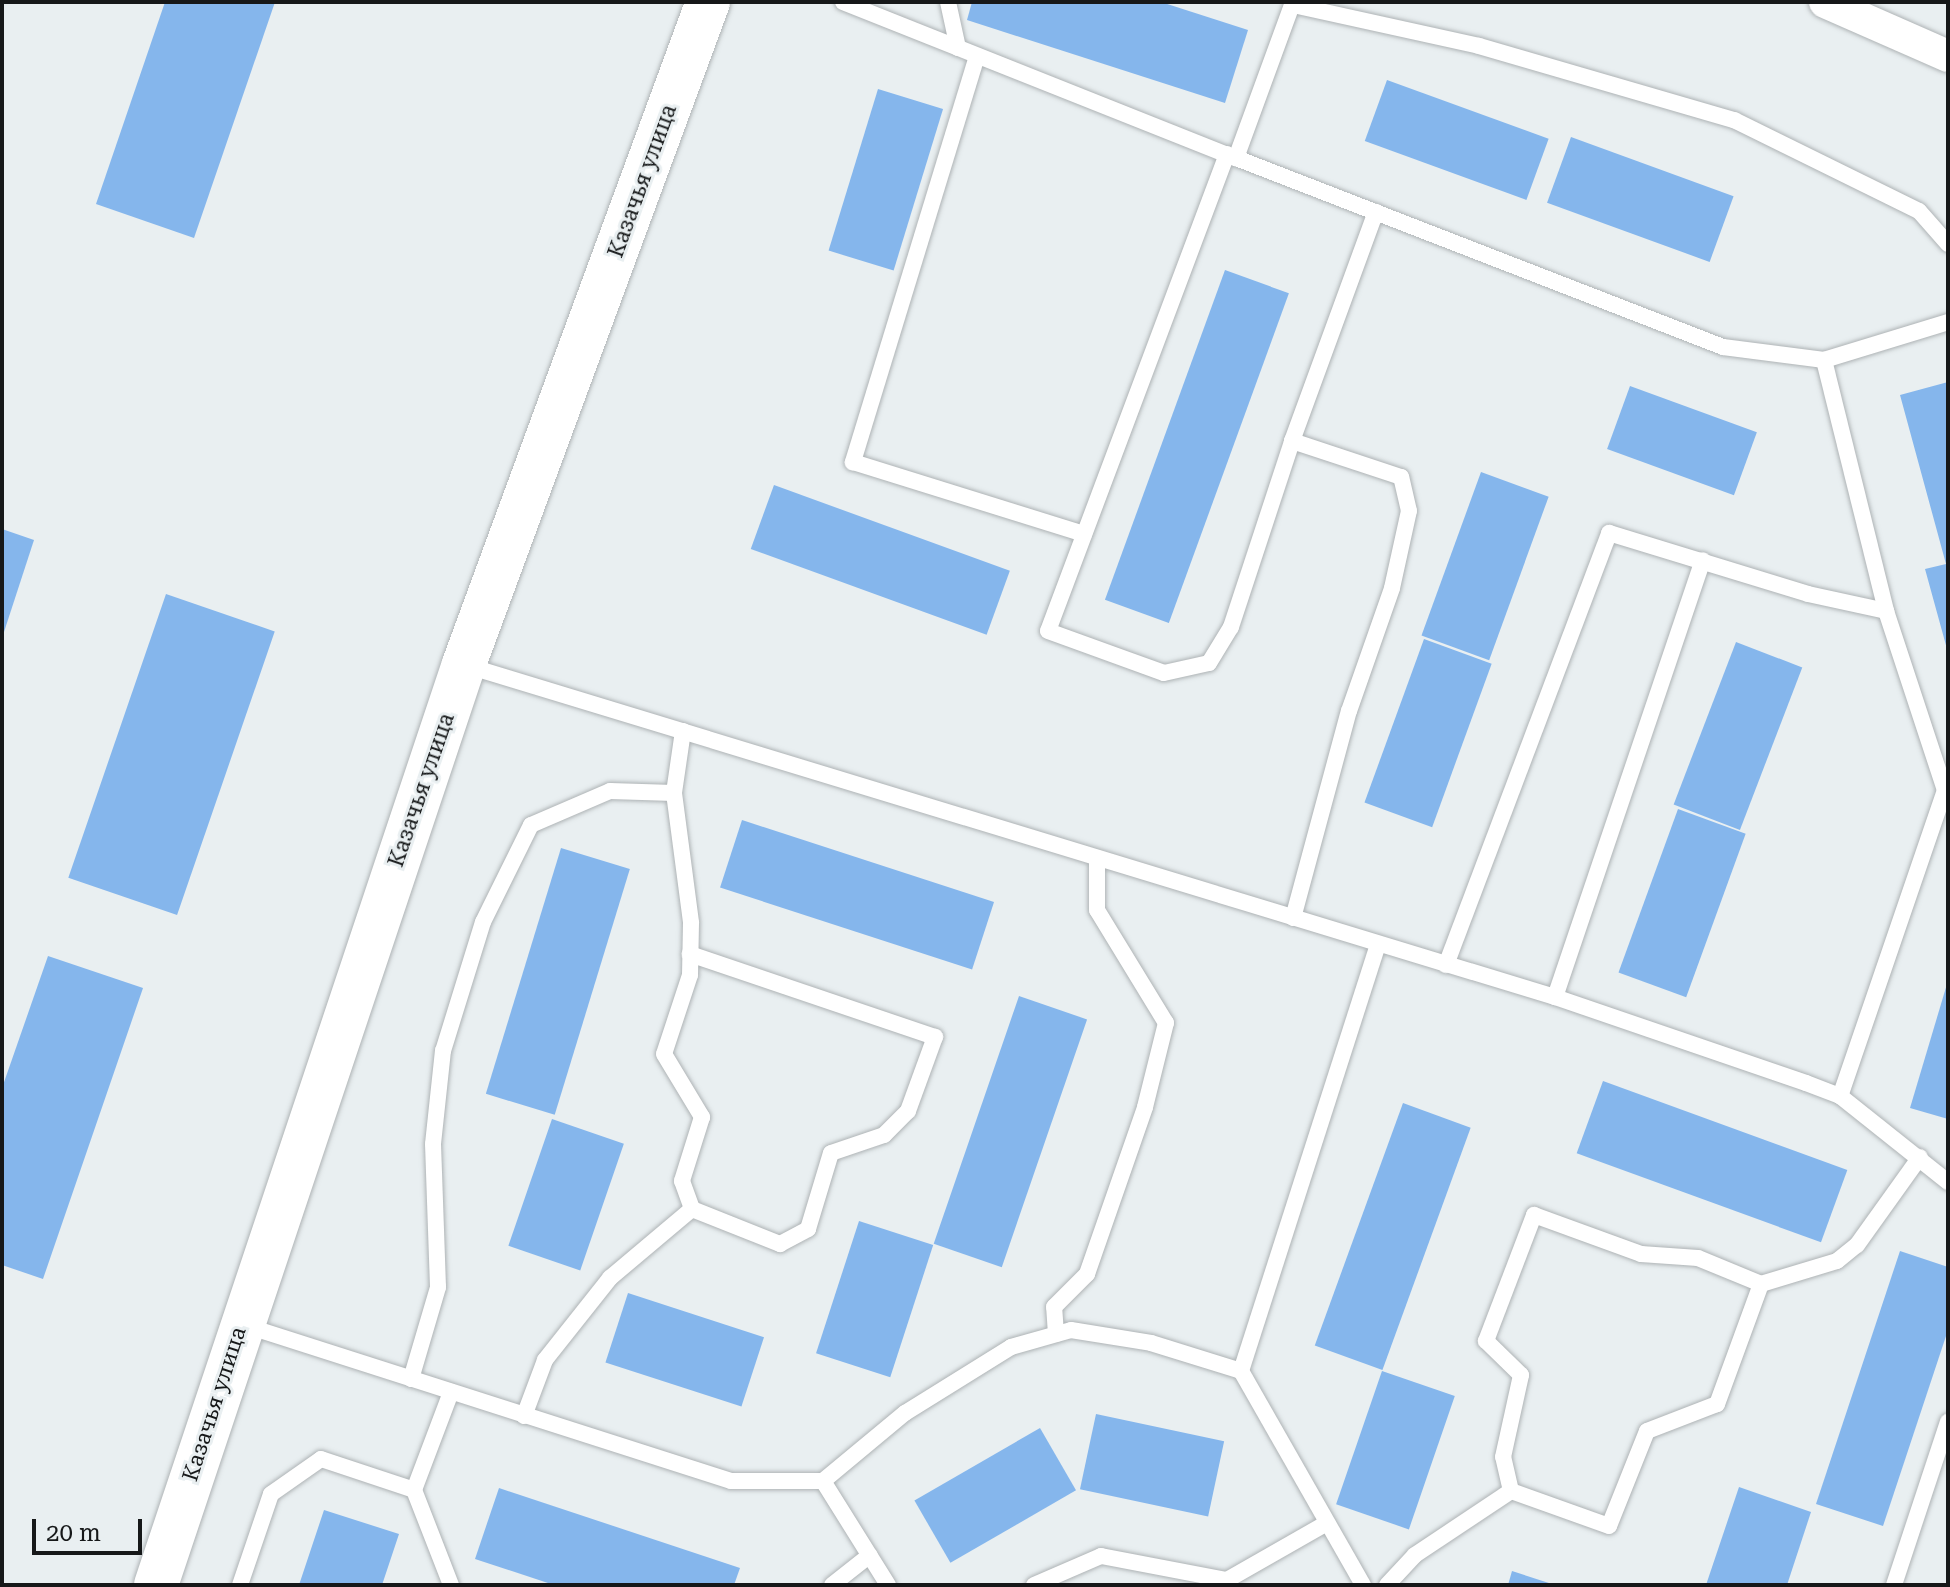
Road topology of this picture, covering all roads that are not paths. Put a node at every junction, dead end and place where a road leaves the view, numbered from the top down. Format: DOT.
graph roads {
  1 [pos="708,2"];
  2 [pos="843,2"];
  3 [pos="948,2"];
  4 [pos="1825,2"];
  5 [pos="1293,4"];
  6 [pos="958,48"];
  7 [pos="977,56"];
  8 [pos="1948,56"];
  9 [pos="1231,156"];
  10 [pos="1376,212"];
  11 [pos="1948,244"];
  12 [pos="1948,322"];
  13 [pos="1824,360"];
  14 [pos="1292,441"];
  15 [pos="1084,534"];
  16 [pos="1703,560"];
  17 [pos="1886,611"];
  18 [pos="464,664"];
  19 [pos="683,731"];
  20 [pos="1947,790"];
  21 [pos="674,793"];
  22 [pos="1097,858"];
  23 [pos="1293,918"];
  24 [pos="1378,944"];
  25 [pos="690,954"];
  26 [pos="1446,965"];
  27 [pos="1555,997"];
  28 [pos="1840,1096"];
  29 [pos="1920,1157"];
  30 [pos="1948,1182"];
  31 [pos="692,1209"];
  32 [pos="1761,1284"];
  33 [pos="239,1323"];
  34 [pos="1056,1334"];
  35 [pos="1241,1371"];
  36 [pos="411,1379"];
  37 [pos="451,1392"];
  38 [pos="524,1416"];
  39 [pos="1948,1422"];
  40 [pos="823,1481"];
  41 [pos="414,1490"];
  42 [pos="1511,1491"];
  43 [pos="1327,1523"];
  44 [pos="870,1555"];
  45 [pos="1226,1583"];
  46 [pos="1039,1584"];
  47 [pos="156,1585"];
  48 [pos="240,1585"];
  49 [pos="451,1585"];
  50 [pos="832,1585"];
  51 [pos="888,1585"];
  52 [pos="1363,1585"];
  53 [pos="1387,1585"];
  54 [pos="1894,1585"];
  1 -- 18 [label="street, Казачья улица"];
  2 -- 6 [label="lane"];
  3 -- 6 [label="lane"];
  4 -- 8 [label="street"];
  5 -- 9 [label="lane"];
  5 -- 11 [label="lane"];
  6 -- 7 [label="lane"];
  7 -- 9 [label="lane"];
  7 -- 15 [label="lane"];
  9 -- 10 [label="lane"];
  9 -- 15 [label="lane"];
  10 -- 13 [label="lane"];
  10 -- 14 [label="lane"];
  12 -- 13 [label="lane"];
  13 -- 17 [label="lane"];
  14 -- 15 [label="lane"];
  14 -- 23 [label="lane"];
  16 -- 17 [label="lane"];
  16 -- 26 [label="lane"];
  16 -- 27 [label="lane"];
  17 -- 20 [label="lane"];
  18 -- 19 [label="lane"];
  18 -- 33 [label="street, Казачья улица"];
  19 -- 21 [label="lane"];
  19 -- 22 [label="lane"];
  20 -- 28 [label="lane"];
  21 -- 25 [label="lane"];
  21 -- 36 [label="lane"];
  22 -- 23 [label="lane"];
  22 -- 34 [label="lane"];
  23 -- 24 [label="lane"];
  24 -- 26 [label="lane"];
  24 -- 35 [label="lane"];
  25 -- 31 [label="lane"];
  25 -- 31 [label="lane"];
  26 -- 27 [label="lane"];
  27 -- 28 [label="lane"];
  28 -- 29 [label="lane"];
  29 -- 30 [label="lane"];
  29 -- 32 [label="lane"];
  31 -- 38 [label="lane"];
  32 -- 42 [label="lane"];
  32 -- 42 [label="lane"];
  33 -- 36 [label="lane"];
  33 -- 47 [label="street, Казачья улица"];
  34 -- 35 [label="lane"];
  34 -- 40 [label="lane"];
  35 -- 43 [label="lane"];
  36 -- 37 [label="lane"];
  37 -- 38 [label="lane"];
  37 -- 41 [label="lane"];
  38 -- 40 [label="lane"];
  39 -- 54 [label="lane"];
  40 -- 44 [label="lane"];
  41 -- 48 [label="lane"];
  41 -- 49 [label="lane"];
  42 -- 53 [label="lane"];
  43 -- 45 [label="lane"];
  43 -- 52 [label="lane"];
  44 -- 50 [label="lane"];
  44 -- 51 [label="lane"];
  45 -- 46 [label="lane"];
}
